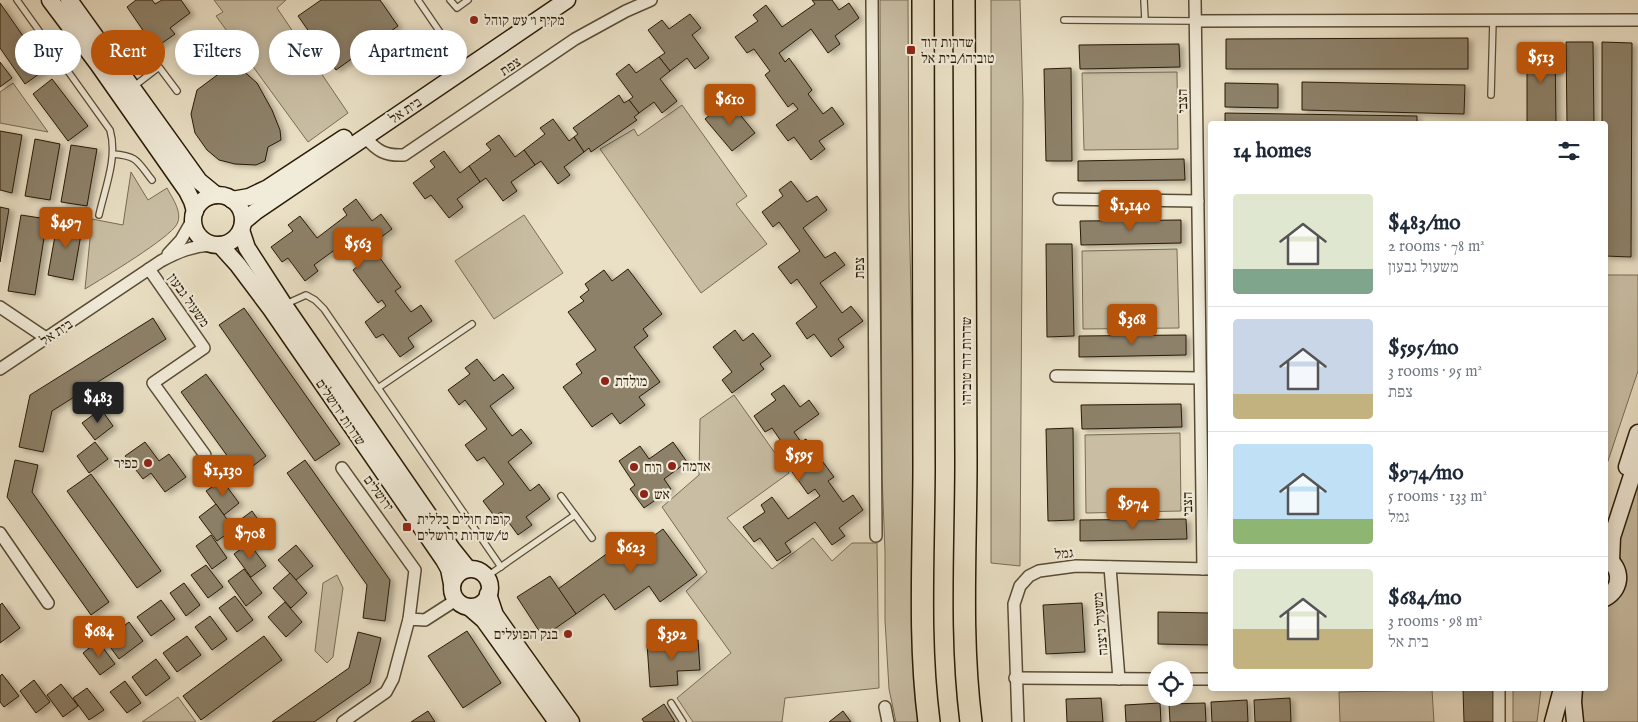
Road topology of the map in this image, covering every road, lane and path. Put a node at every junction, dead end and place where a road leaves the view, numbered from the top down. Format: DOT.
graph roads {
  1 [pos="17,0"];
  2 [pos="50,0"];
  3 [pos="70,0"];
  4 [pos="418,0"];
  5 [pos="450,0"];
  6 [pos="468,0"];
  7 [pos="550,0"];
  8 [pos="567,0"];
  9 [pos="651,0"];
  10 [pos="872,0"];
  11 [pos="923,0"];
  12 [pos="964,0"];
  13 [pos="1144,0"];
  14 [pos="1195,0"];
  15 [pos="1064,20"];
  16 [pos="1145,20"];
  17 [pos="1493,20"];
  18 [pos="1638,20"];
  19 [pos="1196,21"];
  20 [pos="438,30"];
  21 [pos="467,55"];
  22 [pos="437,75"];
  23 [pos="132,88"];
  24 [pos="177,91"];
  25 [pos="1491,95"];
  26 [pos="365,137"];
  27 [pos="113,154"];
  28 [pos="152,180"];
  29 [pos="216,195"];
  30 [pos="1059,199"];
  31 [pos="232,200"];
  32 [pos="1198,201"];
  33 [pos="99,215"];
  34 [pos="194,215"];
  35 [pos="242,226"];
  36 [pos="216,245"];
  37 [pos="161,261"];
  38 [pos="149,268"];
  39 [pos="284,304"];
  40 [pos="0,307"];
  41 [pos="472,324"];
  42 [pos="46,338"];
  43 [pos="0,369"];
  44 [pos="1056,376"];
  45 [pos="1200,378"];
  46 [pos="378,388"];
  47 [pos="1638,433"];
  48 [pos="205,455"];
  49 [pos="1638,457"];
  50 [pos="342,468"];
  51 [pos="561,496"];
  52 [pos="575,515"];
  53 [pos="1608,526"];
  54 [pos="0,532"];
  55 [pos="876,536"];
  56 [pos="592,538"];
  57 [pos="1608,559"];
  58 [pos="502,567"];
  59 [pos="1110,568"];
  60 [pos="468,569"];
  61 [pos="1206,569"];
  62 [pos="486,577"];
  63 [pos="488,594"];
  64 [pos="1608,596"];
  65 [pos="459,597"];
  66 [pos="48,603"];
  67 [pos="409,619"];
  68 [pos="1015,678"];
  69 [pos="1119,679"];
  70 [pos="1148,679"];
  71 [pos="1193,679"];
  72 [pos="1208,679"];
  73 [pos="1499,691"];
  74 [pos="1561,691"];
  75 [pos="1574,691"];
  76 [pos="671,703"];
  77 [pos="885,707"];
  78 [pos="343,722"];
  79 [pos="557,722"];
  80 [pos="571,722"];
  81 [pos="683,722"];
  82 [pos="888,722"];
  83 [pos="929,722"];
  84 [pos="971,722"];
  85 [pos="1018,722"];
  86 [pos="1499,722"];
  87 [pos="1553,722"];
  88 [pos="1575,722"];
  1 -- 27 [label="lane"];
  2 -- 34 [label="street"];
  3 -- 23 [label="street"];
  4 -- 20 [label="lane"];
  5 -- 6 [label="lane"];
  7 -- 21 [label="street, בית אל"];
  8 -- 26 [label="street, בית אל"];
  9 -- 26 [label="street, צפת"];
  10 -- 55 [label="street, צפת"];
  11 -- 83 [label="highway"];
  12 -- 84 [label="highway, שדרות דוד טוביהו"];
  13 -- 16 [label="lane"];
  14 -- 19 [label="street, הצבי"];
  15 -- 16 [label="lane"];
  16 -- 19 [label="lane"];
  17 -- 18 [label="street"];
  17 -- 19 [label="street"];
  17 -- 25 [label="lane"];
  19 -- 32 [label="street, הצבי"];
  22 -- 31 [label="street, בית אל"];
  23 -- 24 [label="lane"];
  23 -- 29 [label="street"];
  26 -- 35 [label="street, בית אל"];
  27 -- 28 [label="lane"];
  27 -- 33 [label="lane"];
  29 -- 31 [label="street"];
  29 -- 34 [label="street"];
  30 -- 32 [label="street"];
  31 -- 35 [label="street"];
  32 -- 45 [label="street, הצבי"];
  34 -- 36 [label="street"];
  34 -- 37 [label="street, בית אל"];
  35 -- 36 [label="street"];
  35 -- 39 [label="street, שדרות ירושלים"];
  36 -- 37 [label="street, בית אל"];
  36 -- 65 [label="street, שדרות ירושלים"];
  37 -- 38 [label="street, בית אל"];
  38 -- 42 [label="street, בית אל"];
  38 -- 48 [label="street, משעול גבעון"];
  39 -- 46 [label="lane"];
  39 -- 60 [label="street, שדרות ירושלים"];
  40 -- 42 [label="street"];
  41 -- 46 [label="lane"];
  42 -- 43 [label="street, בית אל"];
  44 -- 45 [label="street"];
  45 -- 61 [label="street, הצבי"];
  46 -- 58 [label="lane"];
  47 -- 53 [label="street"];
  49 -- 57 [label="street"];
  50 -- 67 [label="street, ירושלים"];
  51 -- 52 [label="lane"];
  52 -- 56 [label="lane"];
  52 -- 58 [label="lane"];
  54 -- 66 [label="street"];
  57 -- 64 [label="street"];
  58 -- 62 [label="lane"];
  59 -- 61 [label="street, גמל"];
  59 -- 68 [label="street, גמל"];
  59 -- 69 [label="street, משעול ניצנה"];
  60 -- 62 [label="street"];
  60 -- 65 [label="street"];
  62 -- 63 [label="street"];
  63 -- 65 [label="street"];
  63 -- 80 [label="street"];
  65 -- 67 [label="street"];
  65 -- 79 [label="street, שדרות ירושלים"];
  67 -- 78 [label="street, ירושלים"];
  68 -- 69 [label="street"];
  68 -- 85 [label="street, גמל"];
  69 -- 70 [label="street"];
  71 -- 72 [label="street"];
  73 -- 86 [label="street"];
  74 -- 87 [label="street"];
  75 -- 88 [label="street"];
  76 -- 81 [label="lane"];
  77 -- 82 [label="street"];
}
